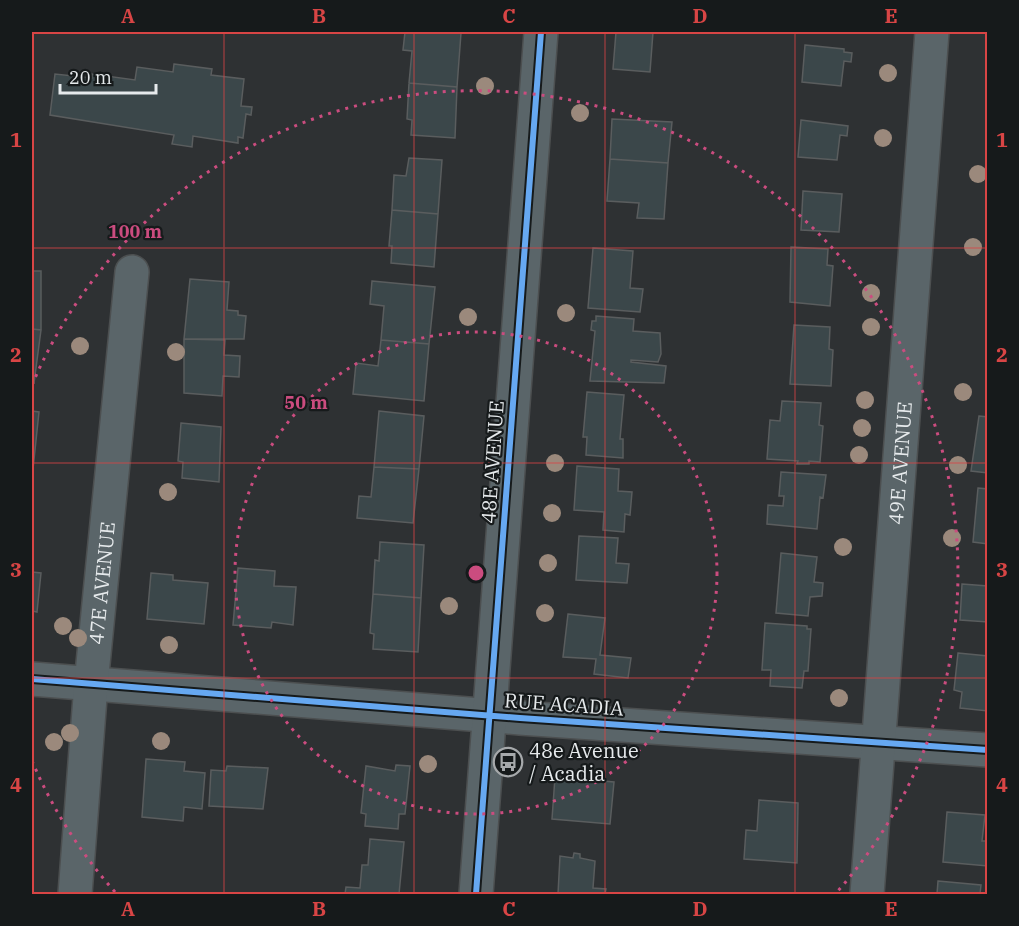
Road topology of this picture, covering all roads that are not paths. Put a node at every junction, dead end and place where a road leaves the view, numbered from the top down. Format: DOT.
graph roads {
  1 [pos="540,32"];
  2 [pos="932,32"];
  3 [pos="132,272"];
  4 [pos="32,679"];
  5 [pos="91,684"];
  6 [pos="491,715"];
  7 [pos="879,741"];
  8 [pos="987,750"];
  9 [pos="75,894"];
  10 [pos="476,894"];
  11 [pos="867,894"];
  1 -- 6 [label="street, 48E AVENUE"];
  2 -- 7 [label="street, 49E AVENUE"];
  3 -- 5 [label="street, 47E AVENUE"];
  4 -- 5 [label="street, RUE ACADIA"];
  5 -- 6 [label="street, RUE ACADIA"];
  5 -- 9 [label="street, 47E AVENUE"];
  6 -- 7 [label="street, RUE ACADIA"];
  6 -- 10 [label="street, 48E AVENUE"];
  7 -- 8 [label="street, RUE ACADIA"];
  7 -- 11 [label="street, 49E AVENUE"];
}
